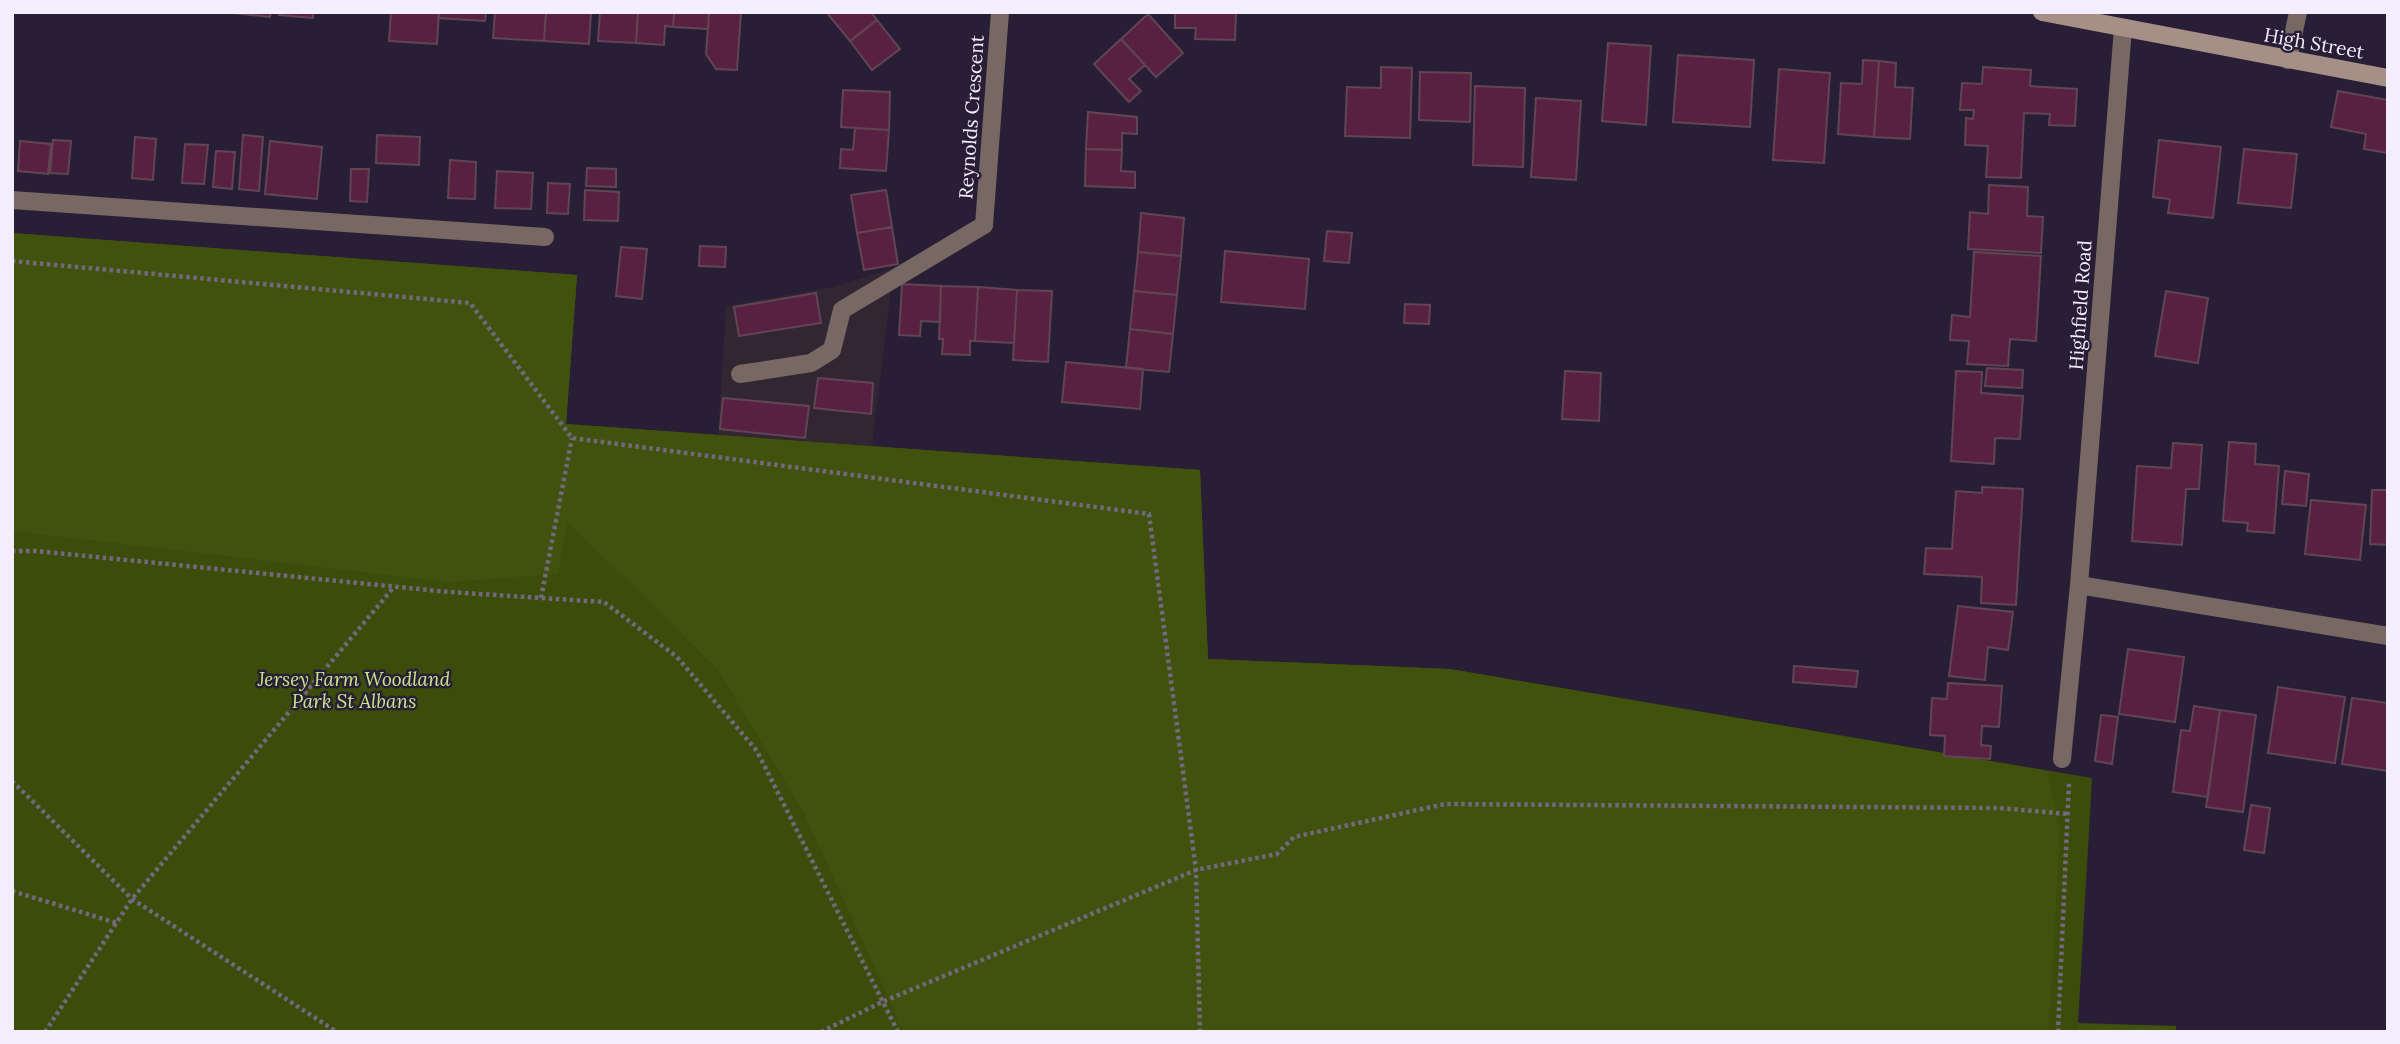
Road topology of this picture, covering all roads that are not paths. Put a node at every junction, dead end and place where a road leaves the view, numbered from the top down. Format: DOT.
graph roads {
  1 [pos="1000,12"];
  2 [pos="2042,12"];
  3 [pos="2298,12"];
  4 [pos="2123,29"];
  5 [pos="2288,60"];
  6 [pos="2388,78"];
  7 [pos="12,200"];
  8 [pos="545,237"];
  9 [pos="740,374"];
  10 [pos="2079,585"];
  11 [pos="2388,636"];
  12 [pos="2062,759"];
  1 -- 9 [label="street, Reynolds Crescent"];
  2 -- 4 [label="main road, High Street"];
  3 -- 5 [label="street"];
  4 -- 5 [label="main road, High Street"];
  4 -- 10 [label="street, Highfield Road"];
  5 -- 6 [label="main road, High Street"];
  7 -- 8 [label="street"];
  10 -- 11 [label="street"];
  10 -- 12 [label="street, Highfield Road"];
}
